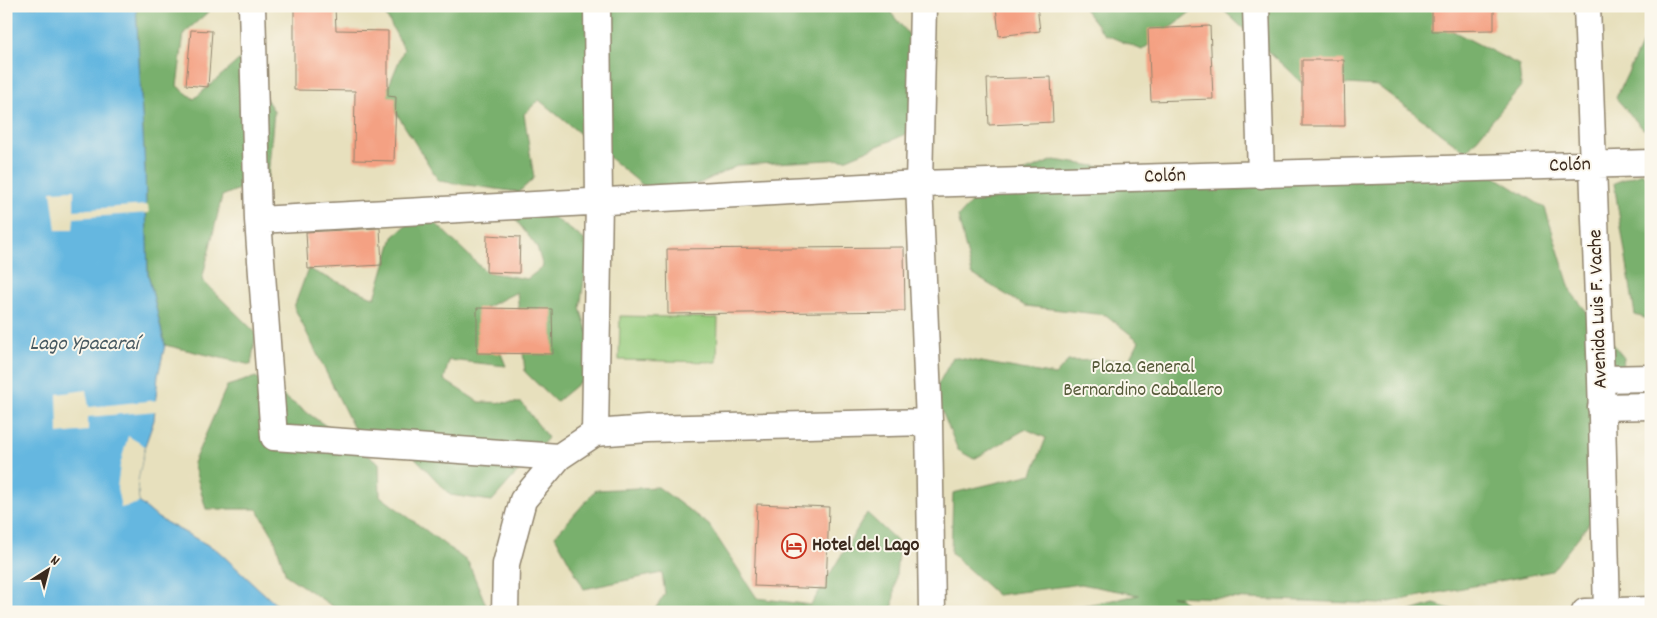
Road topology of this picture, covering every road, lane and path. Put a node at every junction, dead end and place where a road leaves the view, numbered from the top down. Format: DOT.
graph roads {
  1 [pos="252,6"];
  2 [pos="597,6"];
  3 [pos="923,6"];
  4 [pos="1256,6"];
  5 [pos="1587,6"];
  6 [pos="1651,163"];
  7 [pos="1594,166"];
  8 [pos="1261,174"];
  9 [pos="919,184"];
  10 [pos="599,202"];
  11 [pos="258,220"];
  12 [pos="1601,378"];
  13 [pos="1651,378"];
  14 [pos="1651,406"];
  15 [pos="1602,407"];
  16 [pos="929,422"];
  17 [pos="595,433"];
  18 [pos="560,458"];
  19 [pos="1651,610"];
  20 [pos="1600,611"];
  21 [pos="505,612"];
  22 [pos="932,612"];
  1 -- 11 [label="street"];
  2 -- 10 [label="street"];
  3 -- 9 [label="street"];
  4 -- 8 [label="street"];
  5 -- 7 [label="street, Avenida Luis F. Vache"];
  6 -- 7 [label="street, Colón"];
  7 -- 8 [label="street, Colón"];
  7 -- 12 [label="street, Avenida Luis F. Vache"];
  8 -- 9 [label="street, Colón"];
  9 -- 10 [label="street, Colón"];
  9 -- 16 [label="street"];
  10 -- 11 [label="street, Colón"];
  10 -- 17 [label="street"];
  11 -- 18 [label="street"];
  12 -- 13 [label="street"];
  12 -- 15 [label="street, Avenida Luis F. Vache"];
  14 -- 15 [label="street"];
  15 -- 20 [label="street, Avenida Luis F. Vache"];
  16 -- 17 [label="street"];
  16 -- 22 [label="street"];
  17 -- 18 [label="street"];
  18 -- 21 [label="street"];
  19 -- 20 [label="street"];
}
